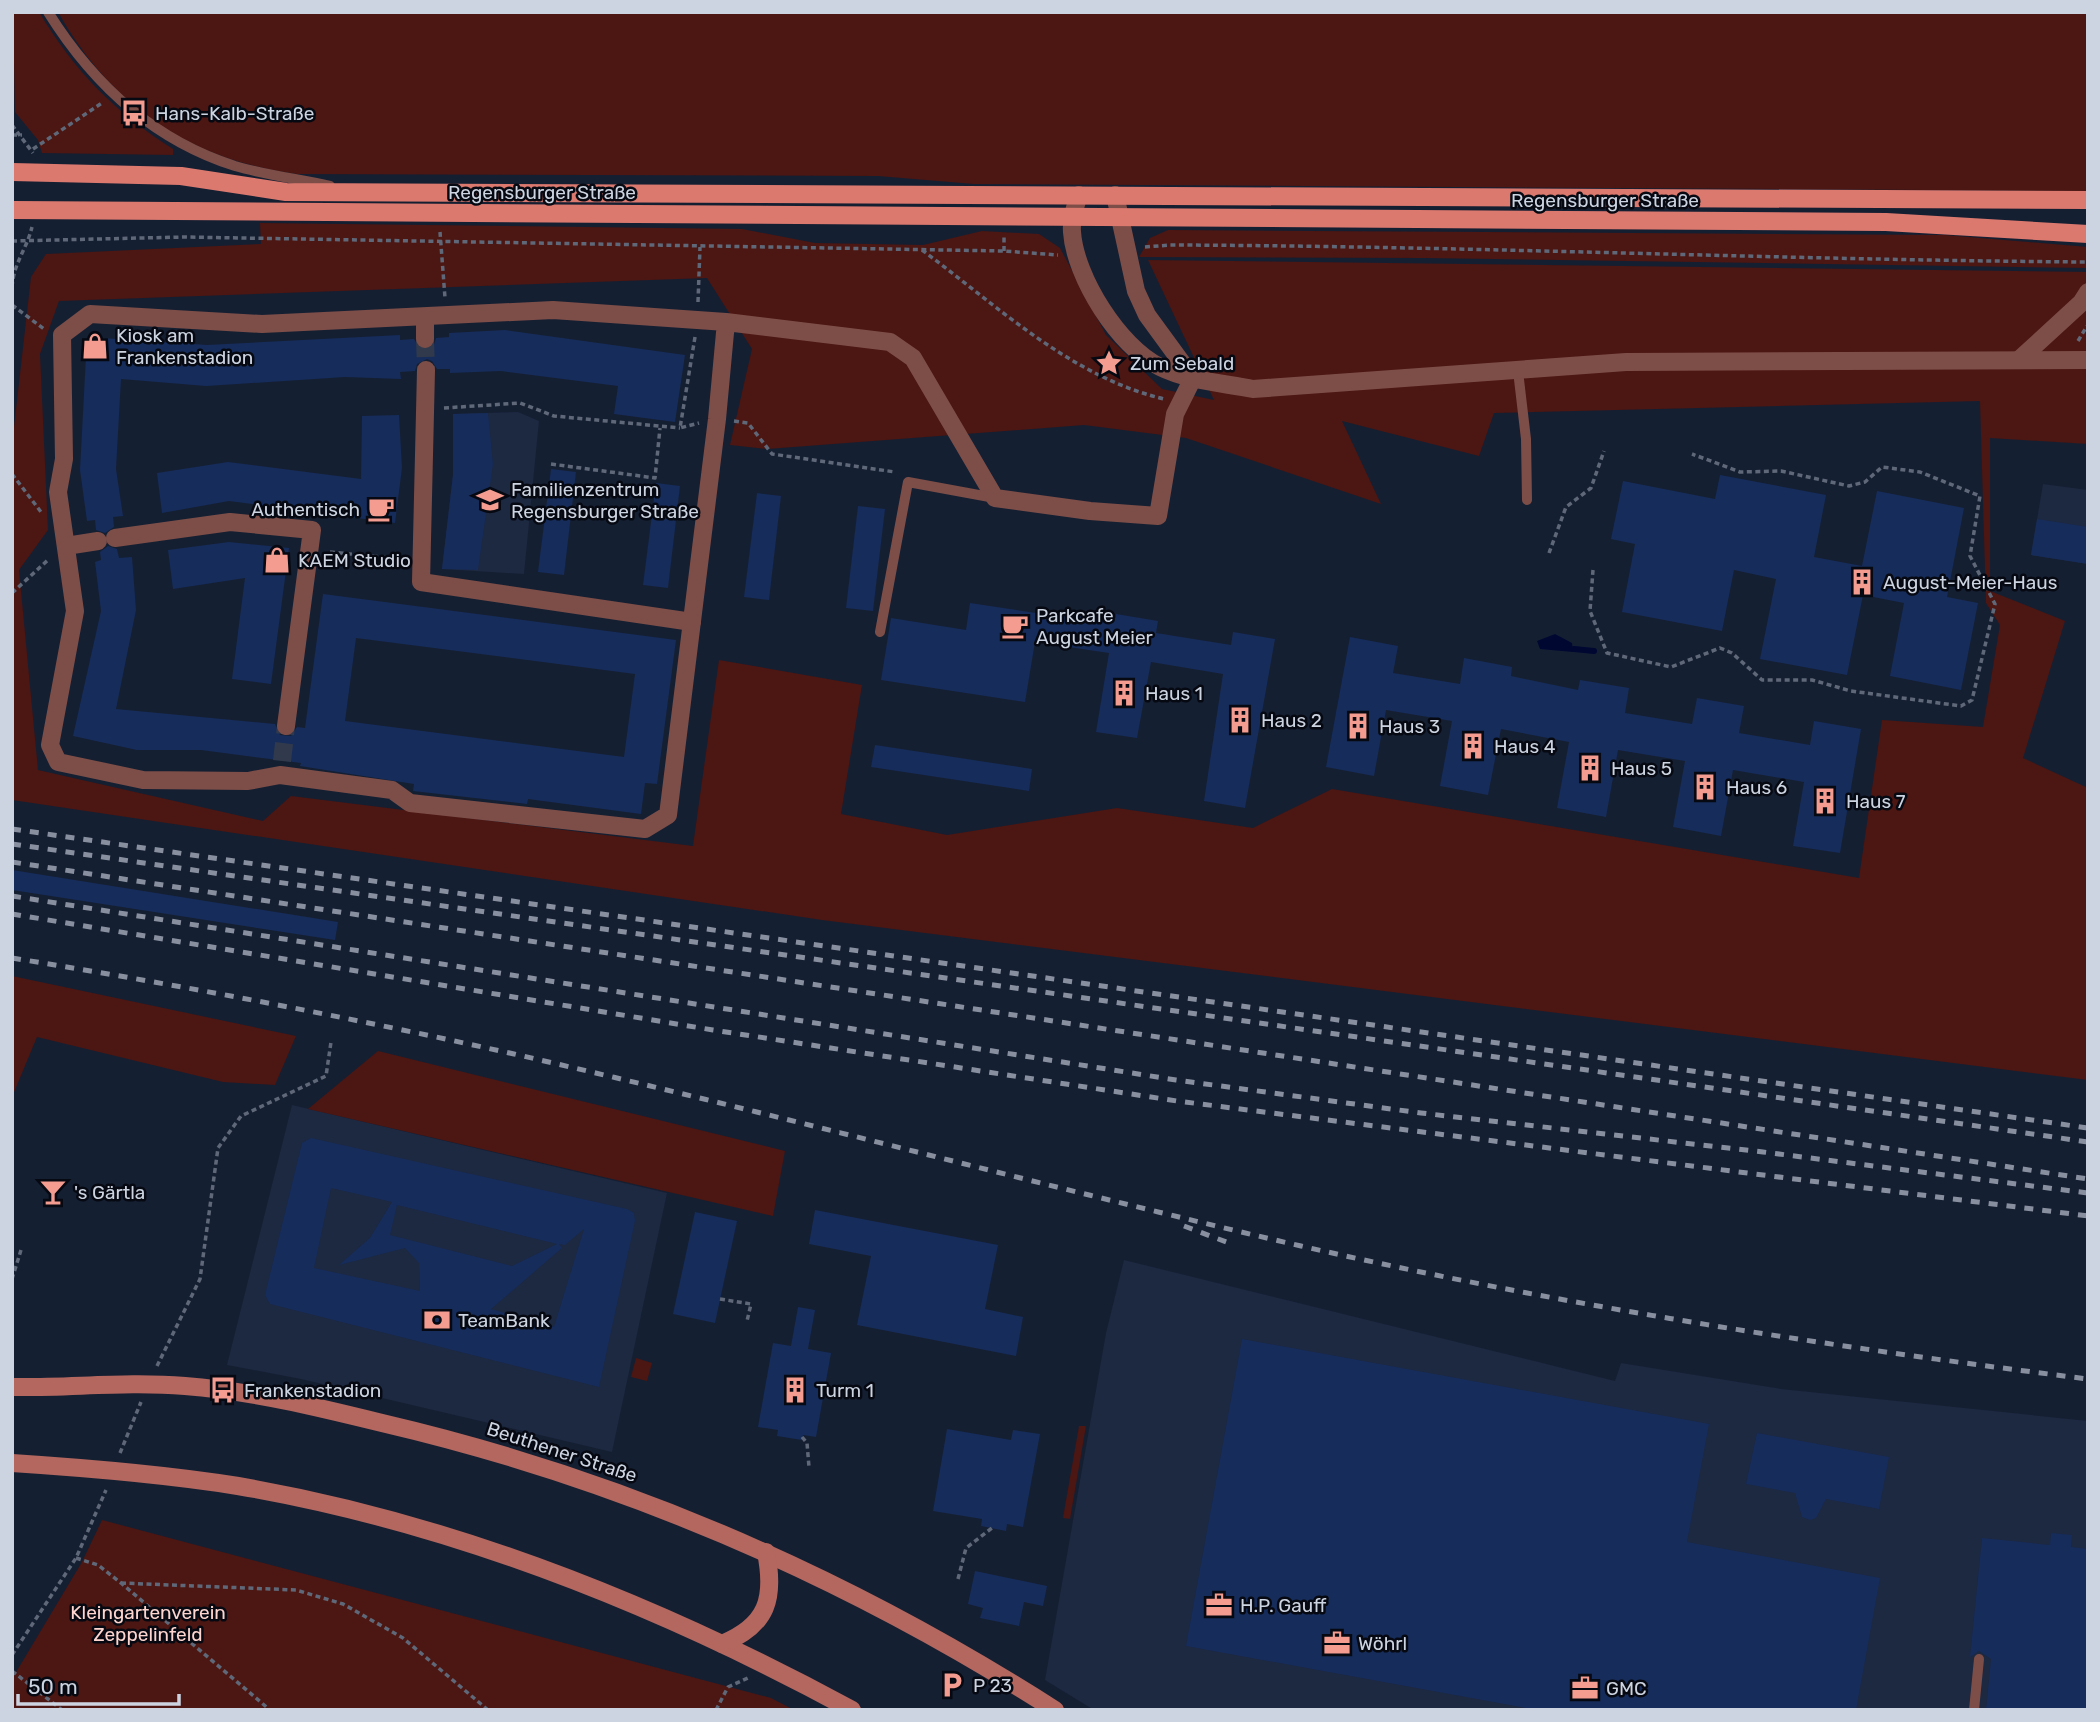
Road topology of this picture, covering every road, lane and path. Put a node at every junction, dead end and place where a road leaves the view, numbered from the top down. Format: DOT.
graph roads {
  1 [pos="48,12"];
  2 [pos="112,94"];
  3 [pos="12,135"];
  4 [pos="22,135"];
  5 [pos="33,149"];
  6 [pos="12,172"];
  7 [pos="364,193"];
  8 [pos="1079,195"];
  9 [pos="1115,195"];
  10 [pos="2088,200"];
  11 [pos="12,210"];
  12 [pos="440,213"];
  13 [pos="1072,217"];
  14 [pos="1121,218"];
  15 [pos="2088,234"];
  16 [pos="12,241"];
  17 [pos="700,246"];
  18 [pos="922,250"];
  19 [pos="12,287"];
  20 [pos="2088,292"];
  21 [pos="12,305"];
  22 [pos="444,316"];
  23 [pos="425,318"];
  24 [pos="698,318"];
  25 [pos="726,322"];
  26 [pos="2088,325"];
  27 [pos="62,335"];
  28 [pos="425,339"];
  29 [pos="2077,342"];
  30 [pos="2020,359"];
  31 [pos="2088,360"];
  32 [pos="425,370"];
  33 [pos="1518,371"];
  34 [pos="1193,378"];
  35 [pos="1179,402"];
  36 [pos="425,410"];
  37 [pos="717,419"];
  38 [pos="660,427"];
  39 [pos="680,428"];
  40 [pos="1604,451"];
  41 [pos="1692,454"];
  42 [pos="551,464"];
  43 [pos="908,482"];
  44 [pos="995,498"];
  45 [pos="1527,500"];
  46 [pos="66,546"];
  47 [pos="311,550"];
  48 [pos="1549,553"];
  49 [pos="421,561"];
  50 [pos="38,567"];
  51 [pos="1594,570"];
  52 [pos="12,593"];
  53 [pos="692,622"];
  54 [pos="880,632"];
  55 [pos="286,726"];
  56 [pos="331,1042"];
  57 [pos="21,1250"];
  58 [pos="12,1279"];
  59 [pos="720,1299"];
  60 [pos="747,1321"];
  61 [pos="148,1385"];
  62 [pos="12,1387"];
  63 [pos="802,1437"];
  64 [pos="12,1462"];
  65 [pos="809,1467"];
  66 [pos="113,1470"];
  67 [pos="98,1511"];
  68 [pos="992,1528"];
  69 [pos="766,1552"];
  70 [pos="76,1558"];
  71 [pos="958,1579"];
  72 [pos="121,1583"];
  73 [pos="722,1644"];
  74 [pos="12,1655"];
  75 [pos="1979,1659"];
  76 [pos="12,1671"];
  77 [pos="728,1687"];
  78 [pos="62,1710"];
  79 [pos="270,1710"];
  80 [pos="488,1710"];
  81 [pos="716,1710"];
  82 [pos="852,1710"];
  83 [pos="1055,1710"];
  84 [pos="1974,1710"];
  1 -- 2 [label="lane"];
  2 -- 5 [label="path"];
  2 -- 7 [label="lane"];
  3 -- 4 [label="path"];
  6 -- 7 [label="main road"];
  7 -- 8 [label="main road"];
  8 -- 9 [label="main road"];
  8 -- 13 [label="street"];
  9 -- 10 [label="main road"];
  9 -- 14 [label="street"];
  11 -- 12 [label="main road, Regensburger Straße"];
  12 -- 13 [label="main road, Regensburger Straße"];
  12 -- 22 [label="path"];
  13 -- 14 [label="main road, Regensburger Straße"];
  13 -- 34 [label="street"];
  14 -- 15 [label="main road, Regensburger Straße"];
  14 -- 34 [label="street"];
  16 -- 19 [label="path"];
  17 -- 24 [label="path"];
  18 -- 35 [label="path"];
  20 -- 30 [label="street"];
  21 -- 27 [label="path"];
  22 -- 23 [label="street"];
  22 -- 24 [label="street"];
  23 -- 27 [label="street"];
  23 -- 28 [label="street"];
  24 -- 25 [label="street"];
  24 -- 39 [label="path"];
  25 -- 37 [label="street"];
  25 -- 44 [label="street"];
  26 -- 29 [label="path"];
  27 -- 46 [label="street"];
  30 -- 31 [label="street"];
  30 -- 33 [label="street"];
  32 -- 36 [label="street"];
  33 -- 34 [label="street"];
  33 -- 45 [label="lane"];
  34 -- 35 [label="street"];
  35 -- 44 [label="street"];
  36 -- 38 [label="path"];
  36 -- 49 [label="street"];
  37 -- 39 [label="path"];
  37 -- 43 [label="path"];
  37 -- 53 [label="street"];
  38 -- 39 [label="path"];
  38 -- 42 [label="path"];
  40 -- 48 [label="path"];
  41 -- 51 [label="path"];
  43 -- 44 [label="lane"];
  43 -- 54 [label="lane"];
  46 -- 47 [label="street"];
  46 -- 53 [label="street"];
  47 -- 49 [label="path"];
  47 -- 55 [label="street"];
  49 -- 53 [label="street"];
  50 -- 52 [label="path"];
  56 -- 61 [label="path"];
  57 -- 58 [label="path"];
  59 -- 60 [label="path"];
  61 -- 62 [label="main road, Beuthener Straße"];
  61 -- 66 [label="path"];
  61 -- 69 [label="main road, Beuthener Straße"];
  63 -- 65 [label="path"];
  64 -- 66 [label="main road"];
  66 -- 73 [label="main road"];
  67 -- 70 [label="path"];
  68 -- 71 [label="path"];
  69 -- 73 [label="main road"];
  69 -- 83 [label="main road, Beuthener Straße"];
  70 -- 72 [label="path"];
  70 -- 74 [label="path"];
  72 -- 79 [label="path"];
  72 -- 80 [label="path"];
  73 -- 82 [label="main road"];
  75 -- 84 [label="lane"];
  76 -- 78 [label="path"];
  77 -- 81 [label="path"];
}
